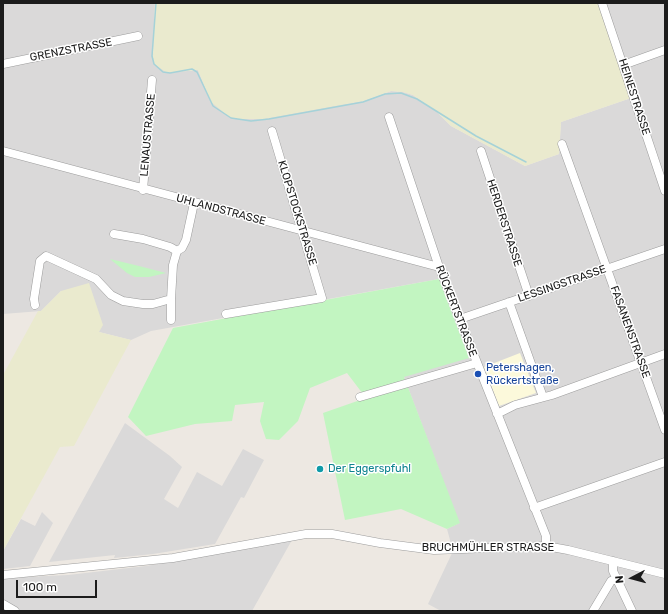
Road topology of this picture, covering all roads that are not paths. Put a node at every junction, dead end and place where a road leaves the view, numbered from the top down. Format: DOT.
graph roads {
  1 [pos="602,3"];
  2 [pos="138,36"];
  3 [pos="665,50"];
  4 [pos="3,64"];
  5 [pos="623,65"];
  6 [pos="152,80"];
  7 [pos="390,117"];
  8 [pos="272,131"];
  9 [pos="562,144"];
  10 [pos="481,151"];
  11 [pos="3,152"];
  12 [pos="143,190"];
  13 [pos="665,191"];
  14 [pos="194,203"];
  15 [pos="300,229"];
  16 [pos="114,234"];
  17 [pos="665,249"];
  18 [pos="177,251"];
  19 [pos="439,267"];
  20 [pos="606,269"];
  21 [pos="529,296"];
  22 [pos="171,298"];
  23 [pos="509,302"];
  24 [pos="35,305"];
  25 [pos="226,314"];
  26 [pos="171,320"];
  27 [pos="460,320"];
  28 [pos="665,354"];
  29 [pos="477,363"];
  30 [pos="641,363"];
  31 [pos="360,397"];
  32 [pos="543,397"];
  33 [pos="497,414"];
  34 [pos="665,430"];
  35 [pos="665,462"];
  36 [pos="534,508"];
  37 [pos="546,546"];
  38 [pos="613,561"];
  39 [pos="665,574"];
  40 [pos="3,575"];
  41 [pos="616,579"];
  42 [pos="3,604"];
  43 [pos="15,611"];
  44 [pos="593,611"];
  45 [pos="632,611"];
  1 -- 5 [label="street, HEINESTRASSE"];
  2 -- 4 [label="street, GRENZSTRASSE"];
  3 -- 5 [label="street"];
  5 -- 13 [label="street, HEINESTRASSE"];
  6 -- 12 [label="street, LENAUSTRASSE"];
  7 -- 19 [label="street, RÜCKERTSTRASSE"];
  8 -- 15 [label="street, KLOPSTOCKSTRASSE"];
  9 -- 20 [label="street, FASANENSTRASSE"];
  10 -- 21 [label="street, HERDERSTRASSE"];
  11 -- 12 [label="street, UHLANDSTRASSE"];
  12 -- 14 [label="street, UHLANDSTRASSE"];
  14 -- 15 [label="street, UHLANDSTRASSE"];
  14 -- 18 [label="street"];
  15 -- 19 [label="street, UHLANDSTRASSE"];
  15 -- 25 [label="street, KLOPSTOCKSTRASSE"];
  16 -- 18 [label="street"];
  17 -- 20 [label="street, LESSINGSTRASSE"];
  18 -- 22 [label="street"];
  19 -- 27 [label="street, RÜCKERTSTRASSE"];
  20 -- 21 [label="street, LESSINGSTRASSE"];
  20 -- 30 [label="street, FASANENSTRASSE"];
  21 -- 23 [label="street, LESSINGSTRASSE"];
  22 -- 24 [label="street"];
  22 -- 26 [label="street"];
  23 -- 27 [label="street, LESSINGSTRASSE"];
  23 -- 32 [label="street"];
  27 -- 29 [label="street, RÜCKERTSTRASSE"];
  28 -- 30 [label="street"];
  29 -- 31 [label="street"];
  29 -- 33 [label="street, RÜCKERTSTRASSE"];
  30 -- 32 [label="street"];
  30 -- 34 [label="street, FASANENSTRASSE"];
  32 -- 33 [label="street"];
  33 -- 36 [label="street, RÜCKERTSTRASSE"];
  35 -- 36 [label="street"];
  36 -- 37 [label="street, RÜCKERTSTRASSE"];
  37 -- 38 [label="street, BRUCHMÜHLER STRASSE"];
  37 -- 40 [label="street, BRUCHMÜHLER STRASSE"];
  38 -- 39 [label="street, BRUCHMÜHLER STRASSE"];
  38 -- 41 [label="street"];
  41 -- 44 [label="street"];
  41 -- 45 [label="street"];
  42 -- 43 [label="street"];
}
